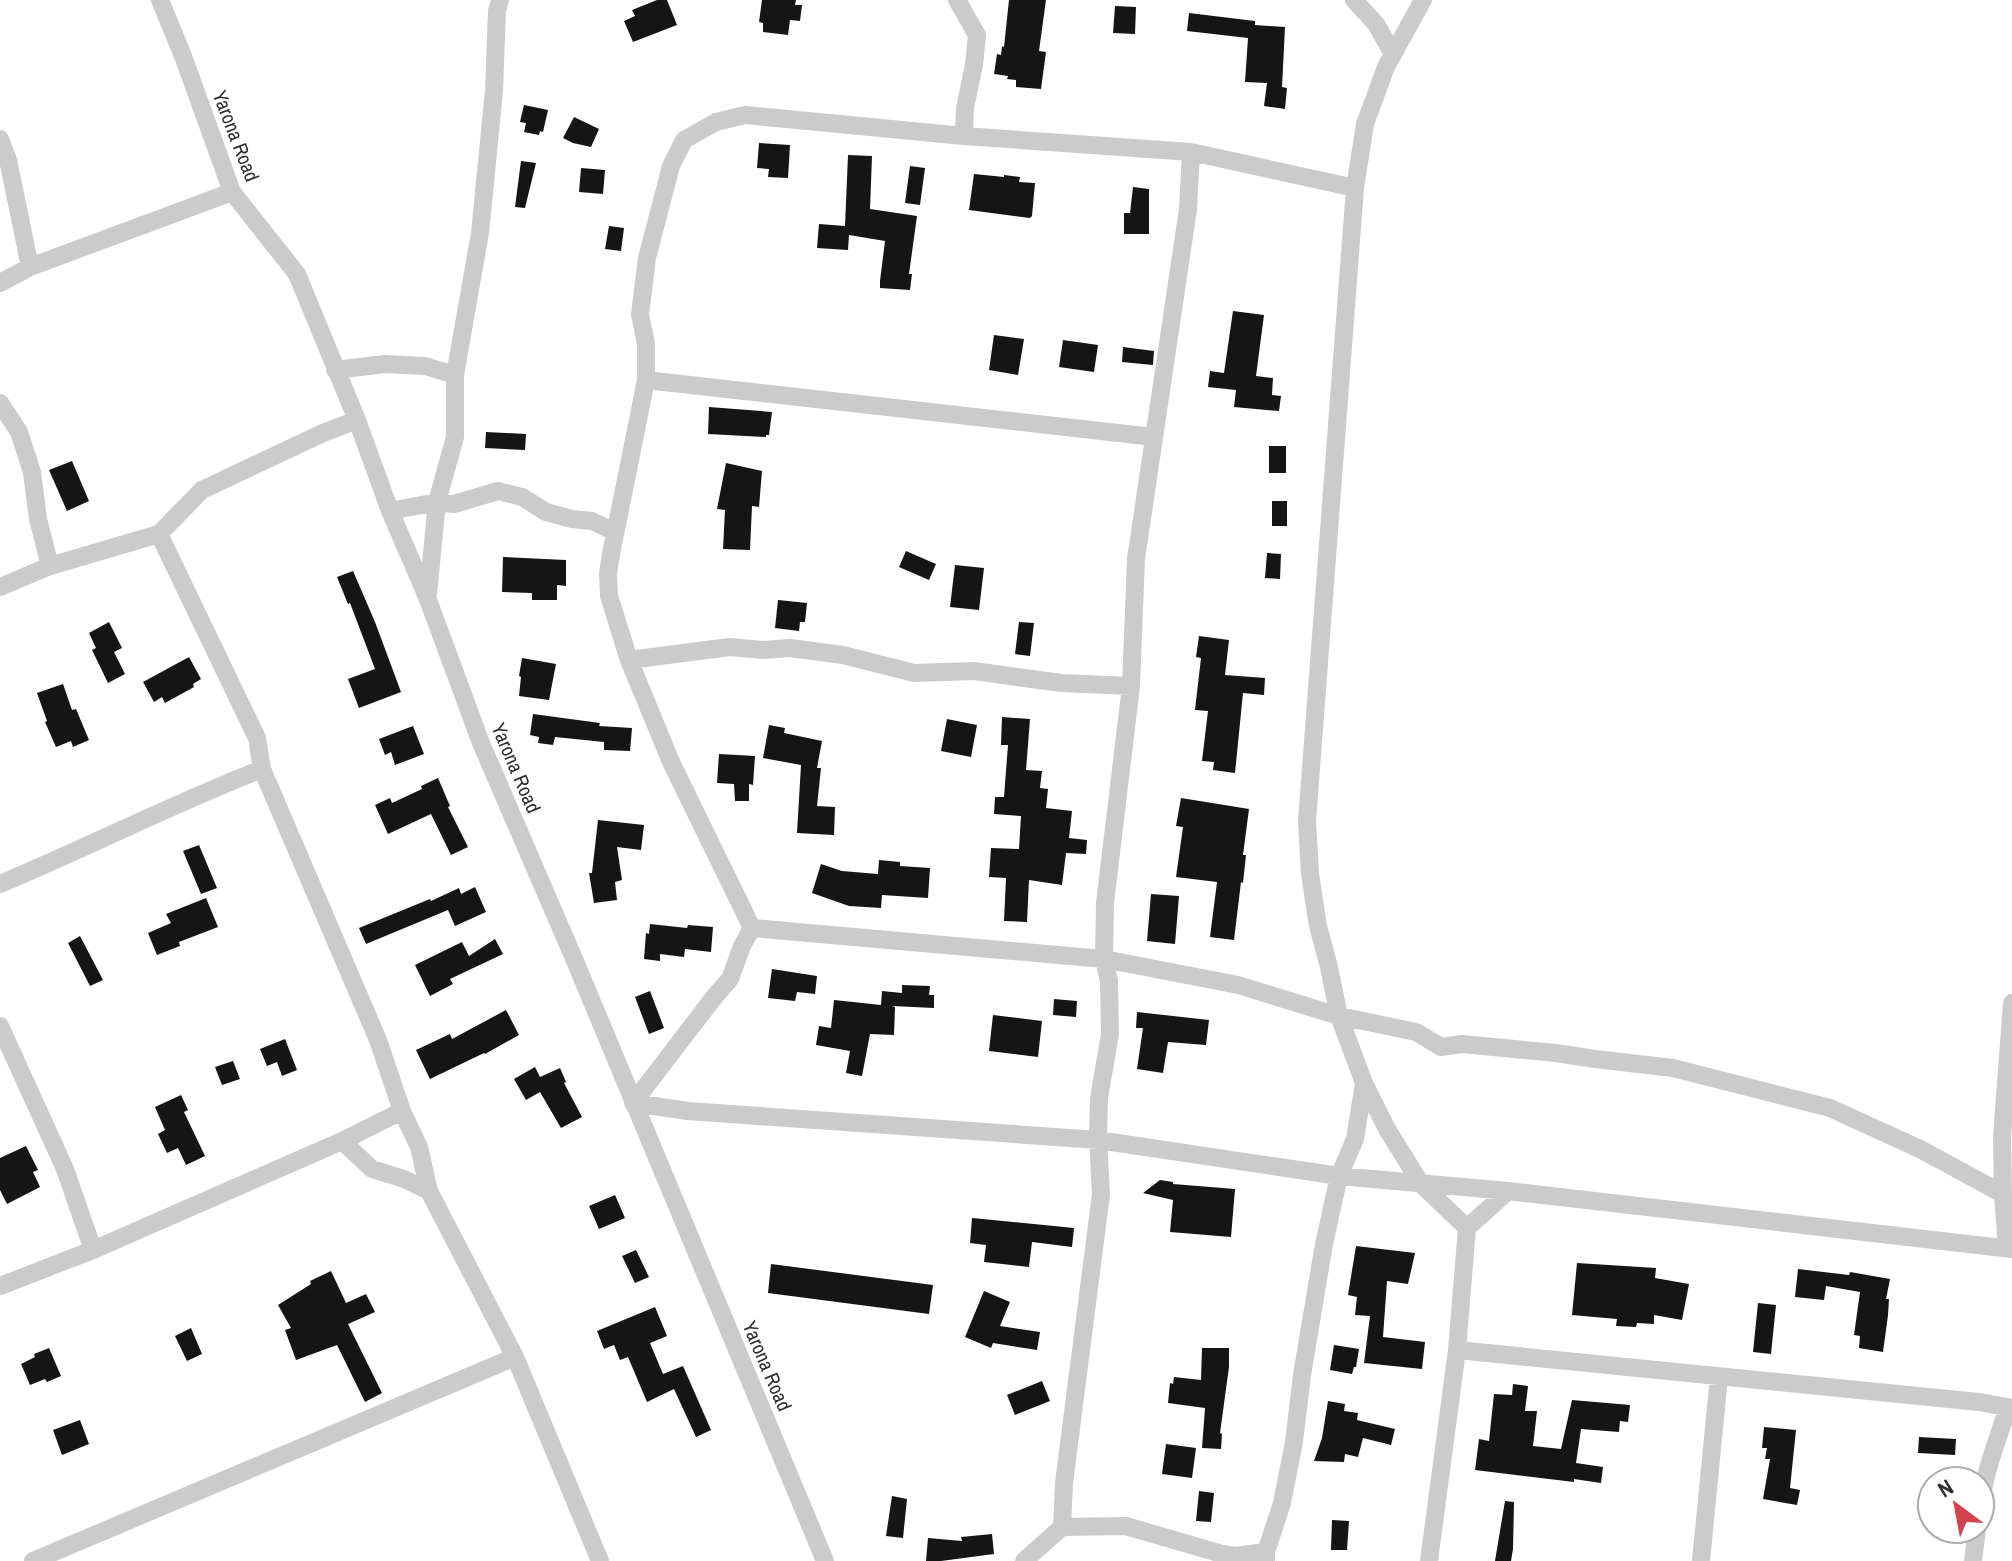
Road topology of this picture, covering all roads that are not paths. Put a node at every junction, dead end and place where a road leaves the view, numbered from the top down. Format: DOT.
graph roads {
  1 [pos="160,0"];
  2 [pos="500,0"];
  3 [pos="957,0"];
  4 [pos="1354,0"];
  5 [pos="1423,0"];
  6 [pos="1393,54"];
  7 [pos="964,136"];
  8 [pos="0,139"];
  9 [pos="1191,152"];
  10 [pos="1355,188"];
  11 [pos="232,192"];
  12 [pos="30,267"];
  13 [pos="0,283"];
  14 [pos="335,370"];
  15 [pos="455,375"];
  16 [pos="646,380"];
  17 [pos="0,403"];
  18 [pos="357,420"];
  19 [pos="1154,437"];
  20 [pos="437,502"];
  21 [pos="390,511"];
  22 [pos="615,532"];
  23 [pos="159,534"];
  24 [pos="50,566"];
  25 [pos="0,587"];
  26 [pos="427,597"];
  27 [pos="629,660"];
  28 [pos="1131,686"];
  29 [pos="262,769"];
  30 [pos="0,884"];
  31 [pos="752,928"];
  32 [pos="1104,959"];
  33 [pos="2012,1003"];
  34 [pos="1339,1016"];
  35 [pos="0,1026"];
  36 [pos="1364,1083"];
  37 [pos="633,1103"];
  38 [pos="402,1111"];
  39 [pos="1098,1140"];
  40 [pos="342,1141"];
  41 [pos="1339,1176"];
  42 [pos="1421,1184"];
  43 [pos="429,1191"];
  44 [pos="1508,1191"];
  45 [pos="2003,1194"];
  46 [pos="1467,1228"];
  47 [pos="2009,1249"];
  48 [pos="93,1250"];
  49 [pos="0,1286"];
  50 [pos="1457,1350"];
  51 [pos="515,1357"];
  52 [pos="1719,1377"];
  53 [pos="2010,1408"];
  54 [pos="1990,1465"];
  55 [pos="1062,1527"];
  56 [pos="1266,1557"];
  57 [pos="1234,1558"];
  58 [pos="33,1561"];
  59 [pos="600,1561"];
  60 [pos="825,1561"];
  61 [pos="1024,1561"];
  62 [pos="1429,1561"];
  63 [pos="1701,1561"];
  1 -- 11 [label="street, Yarona Road"];
  2 -- 15 [label="street"];
  3 -- 7 [label="street"];
  4 -- 6 [label="street"];
  5 -- 6 [label="street"];
  6 -- 10 [label="street"];
  7 -- 9 [label="street"];
  7 -- 16 [label="street"];
  8 -- 12 [label="street"];
  9 -- 10 [label="street"];
  9 -- 19 [label="street"];
  10 -- 34 [label="street"];
  11 -- 12 [label="street"];
  11 -- 14 [label="street, Yarona Road"];
  12 -- 13 [label="street"];
  14 -- 15 [label="street"];
  14 -- 18 [label="street, Yarona Road"];
  15 -- 20 [label="street"];
  16 -- 19 [label="street"];
  16 -- 22 [label="street"];
  17 -- 24 [label="street"];
  18 -- 21 [label="street, Yarona Road"];
  18 -- 23 [label="street"];
  19 -- 28 [label="street"];
  20 -- 21 [label="street"];
  20 -- 22 [label="street"];
  20 -- 26 [label="street"];
  21 -- 26 [label="street, Yarona Road"];
  22 -- 27 [label="street"];
  23 -- 24 [label="street"];
  23 -- 29 [label="street"];
  24 -- 25 [label="street"];
  26 -- 37 [label="street, Yarona Road"];
  27 -- 28 [label="street"];
  27 -- 31 [label="street"];
  28 -- 32 [label="street"];
  29 -- 30 [label="street"];
  29 -- 38 [label="street"];
  31 -- 32 [label="street"];
  31 -- 37 [label="street"];
  32 -- 34 [label="street"];
  32 -- 39 [label="street"];
  33 -- 45 [label="street"];
  34 -- 36 [label="street"];
  34 -- 45 [label="street"];
  35 -- 48 [label="street"];
  36 -- 41 [label="street"];
  36 -- 42 [label="street"];
  37 -- 39 [label="street"];
  37 -- 60 [label="street, Yarona Road"];
  38 -- 40 [label="street"];
  38 -- 43 [label="street"];
  39 -- 41 [label="street"];
  39 -- 55 [label="street"];
  40 -- 43 [label="street"];
  40 -- 48 [label="street"];
  41 -- 42 [label="street"];
  41 -- 56 [label="street"];
  42 -- 44 [label="street"];
  42 -- 46 [label="street"];
  43 -- 51 [label="street"];
  44 -- 46 [label="street"];
  44 -- 47 [label="street"];
  45 -- 47 [label="street"];
  46 -- 50 [label="street"];
  48 -- 49 [label="street"];
  50 -- 52 [label="street"];
  50 -- 62 [label="street"];
  51 -- 58 [label="street"];
  51 -- 59 [label="street"];
  52 -- 53 [label="street"];
  52 -- 63 [label="street"];
  53 -- 54 [label="street"];
  55 -- 57 [label="street"];
  55 -- 61 [label="street"];
  56 -- 57 [label="street"];
}
